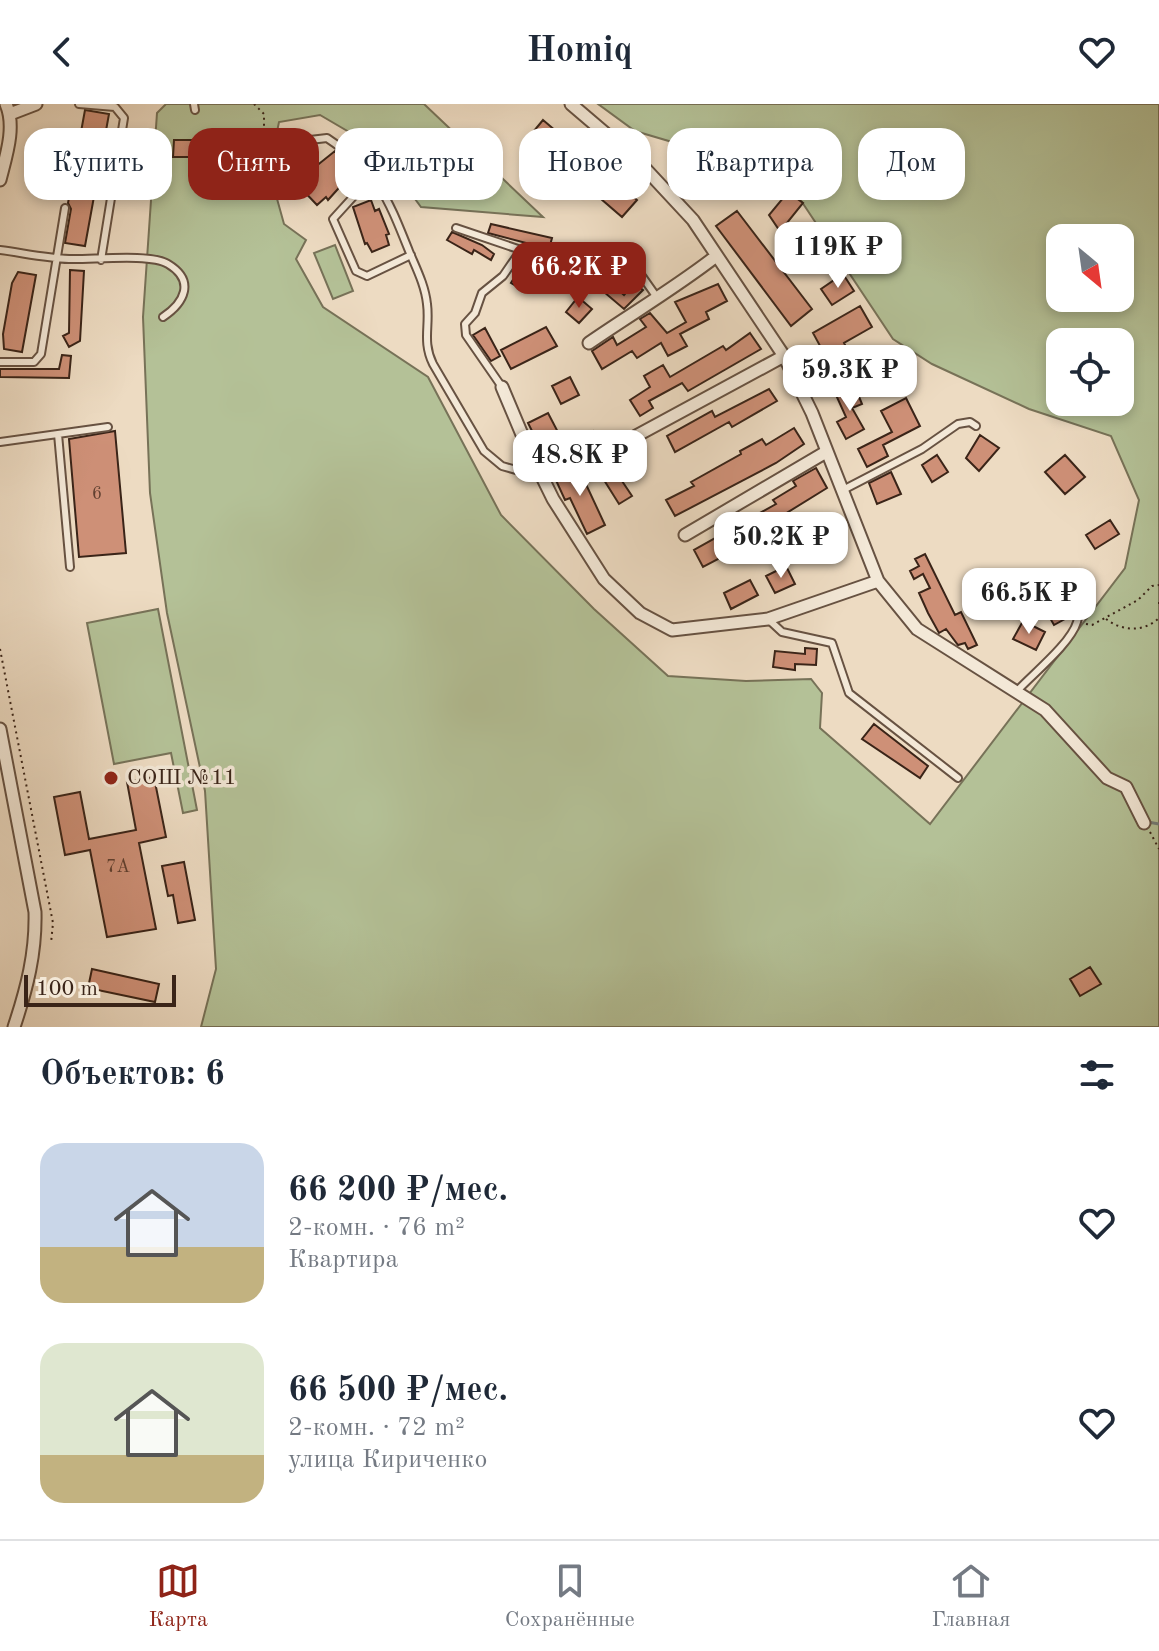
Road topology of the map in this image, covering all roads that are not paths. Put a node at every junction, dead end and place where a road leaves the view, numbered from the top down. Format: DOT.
graph roads {
  1 [pos="36,104"];
  2 [pos="79,104"];
  3 [pos="571,104"];
  4 [pos="8,109"];
  5 [pos="0,180"];
  6 [pos="350,200"];
  7 [pos="389,200"];
  8 [pos="65,208"];
  9 [pos="456,228"];
  10 [pos="0,250"];
  11 [pos="521,250"];
  12 [pos="411,255"];
  13 [pos="715,257"];
  14 [pos="57,258"];
  15 [pos="101,260"];
  16 [pos="656,296"];
  17 [pos="163,317"];
  18 [pos="589,343"];
  19 [pos="784,356"];
  20 [pos="0,362"];
  21 [pos="502,387"];
  22 [pos="976,426"];
  23 [pos="108,427"];
  24 [pos="58,434"];
  25 [pos="636,436"];
  26 [pos="0,442"];
  27 [pos="826,452"];
  28 [pos="542,477"];
  29 [pos="841,491"];
  30 [pos="685,535"];
  31 [pos="70,567"];
  32 [pos="878,581"];
  33 [pos="1070,592"];
  34 [pos="768,619"];
  35 [pos="1018,690"];
  36 [pos="0,729"];
  37 [pos="958,778"];
  38 [pos="1144,823"];
  39 [pos="14,1027"];
  1 -- 4 [label="street"];
  2 -- 15 [label="lane"];
  3 -- 13 [label="street"];
  4 -- 5 [label="street"];
  6 -- 12 [label="lane"];
  7 -- 12 [label="lane"];
  8 -- 14 [label="lane"];
  9 -- 11 [label="lane"];
  10 -- 14 [label="lane"];
  11 -- 16 [label="lane"];
  11 -- 21 [label="lane"];
  12 -- 28 [label="lane"];
  13 -- 16 [label="street"];
  13 -- 19 [label="street"];
  14 -- 15 [label="lane"];
  14 -- 20 [label="lane"];
  15 -- 17 [label="lane"];
  16 -- 18 [label="street"];
  19 -- 25 [label="street"];
  19 -- 27 [label="street"];
  21 -- 28 [label="street"];
  22 -- 29 [label="lane"];
  23 -- 24 [label="lane"];
  24 -- 26 [label="lane"];
  24 -- 31 [label="lane"];
  27 -- 29 [label="street"];
  27 -- 30 [label="street"];
  28 -- 34 [label="street"];
  29 -- 32 [label="street"];
  32 -- 34 [label="street"];
  32 -- 35 [label="street"];
  33 -- 35 [label="lane"];
  34 -- 37 [label="lane"];
  35 -- 38 [label="street"];
  36 -- 39 [label="street"];
}
